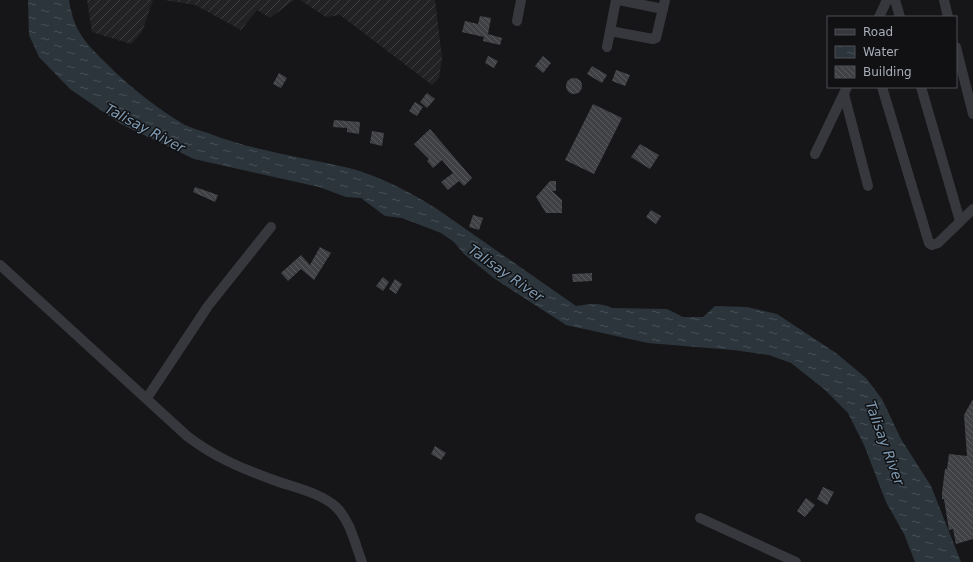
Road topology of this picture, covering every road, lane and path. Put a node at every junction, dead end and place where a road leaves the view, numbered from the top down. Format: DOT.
graph roads {
  1 [pos="521,0"];
  2 [pos="618,0"];
  3 [pos="888,0"];
  4 [pos="895,0"];
  5 [pos="944,0"];
  6 [pos="664,5"];
  7 [pos="880,16"];
  8 [pos="900,16"];
  9 [pos="948,16"];
  10 [pos="517,21"];
  11 [pos="610,31"];
  12 [pos="607,47"];
  13 [pos="957,51"];
  14 [pos="882,88"];
  15 [pos="921,88"];
  16 [pos="846,90"];
  17 [pos="973,114"];
  18 [pos="815,154"];
  19 [pos="868,186"];
  20 [pos="973,209"];
  21 [pos="960,221"];
  22 [pos="271,227"];
  23 [pos="0,265"];
  24 [pos="147,398"];
  25 [pos="700,518"];
  26 [pos="362,562"];
  27 [pos="796,562"];
  1 -- 10 [label="street"];
  2 -- 6 [label="street"];
  2 -- 11 [label="street"];
  3 -- 7 [label="street"];
  4 -- 8 [label="street"];
  5 -- 9 [label="street"];
  6 -- 11 [label="street"];
  11 -- 12 [label="street"];
  13 -- 17 [label="street"];
  14 -- 21 [label="street"];
  15 -- 21 [label="street"];
  16 -- 18 [label="street"];
  16 -- 19 [label="street"];
  20 -- 21 [label="street"];
  22 -- 24 [label="street"];
  23 -- 24 [label="street"];
  24 -- 26 [label="street"];
  25 -- 27 [label="street"];
}
